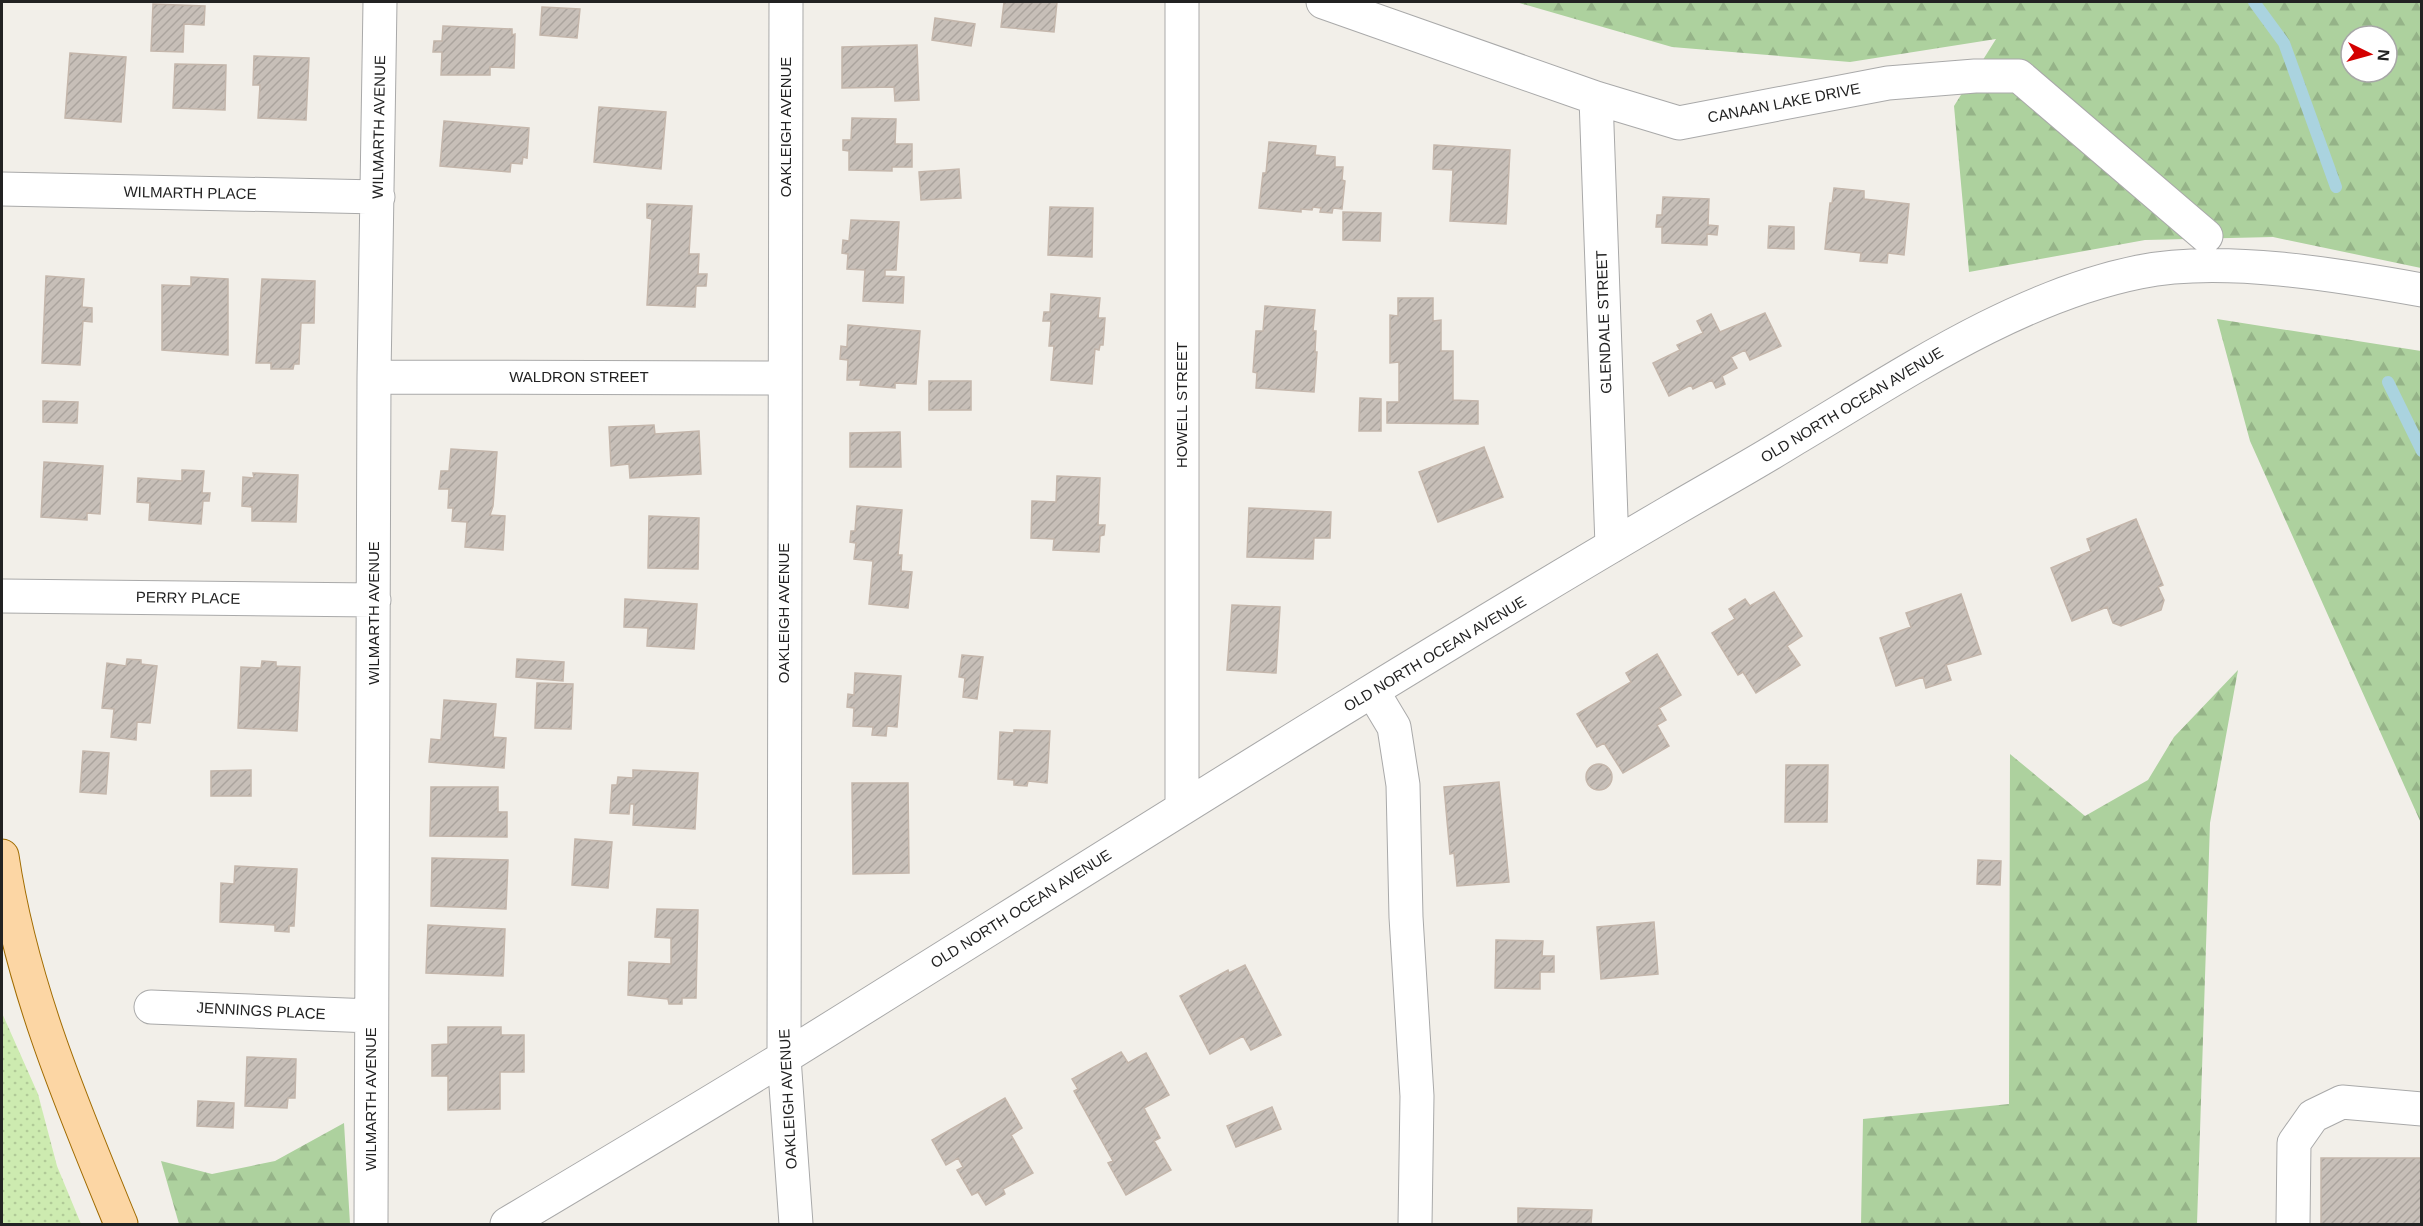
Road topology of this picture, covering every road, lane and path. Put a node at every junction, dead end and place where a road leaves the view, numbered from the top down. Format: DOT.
graph roads {
  1 [pos="380,2"];
  2 [pos="786,2"];
  3 [pos="1182,2"];
  4 [pos="1323,2"];
  5 [pos="1596,98"];
  6 [pos="2,189"];
  7 [pos="378,197"];
  8 [pos="2206,236"];
  9 [pos="2421,290"];
  10 [pos="374,377"];
  11 [pos="785,378"];
  12 [pos="1612,546"];
  13 [pos="2,596"];
  14 [pos="374,600"];
  15 [pos="1373,692"];
  16 [pos="1182,807"];
  17 [pos="2,856"];
  18 [pos="151,1007"];
  19 [pos="371,1016"];
  20 [pos="784,1058"];
  21 [pos="2421,1109"];
  22 [pos="121,1224"];
  23 [pos="371,1224"];
  24 [pos="507,1224"];
  25 [pos="796,1224"];
  26 [pos="1415,1224"];
  27 [pos="2293,1224"];
  1 -- 7 [label="street, WILMARTH AVENUE"];
  2 -- 11 [label="street, OAKLEIGH AVENUE"];
  3 -- 16 [label="street, HOWELL STREET"];
  4 -- 5 [label="street, CANAAN LAKE DRIVE"];
  5 -- 8 [label="street, CANAAN LAKE DRIVE"];
  5 -- 12 [label="street, GLENDALE STREET"];
  6 -- 7 [label="street, WILMARTH PLACE"];
  7 -- 10 [label="street, WILMARTH AVENUE"];
  9 -- 12 [label="street, OLD NORTH OCEAN AVENUE"];
  10 -- 11 [label="street, WALDRON STREET"];
  10 -- 14 [label="street, WILMARTH AVENUE"];
  11 -- 20 [label="street, OAKLEIGH AVENUE"];
  12 -- 15 [label="street, OLD NORTH OCEAN AVENUE"];
  13 -- 14 [label="street, PERRY PLACE"];
  14 -- 19 [label="street, WILMARTH AVENUE"];
  15 -- 16 [label="street, OLD NORTH OCEAN AVENUE"];
  15 -- 26 [label="street"];
  16 -- 20 [label="street, OLD NORTH OCEAN AVENUE"];
  17 -- 22 [label="main road"];
  18 -- 19 [label="street, JENNINGS PLACE"];
  19 -- 23 [label="street, WILMARTH AVENUE"];
  20 -- 24 [label="street, OLD NORTH OCEAN AVENUE"];
  20 -- 25 [label="street, OAKLEIGH AVENUE"];
  21 -- 27 [label="street"];
}
